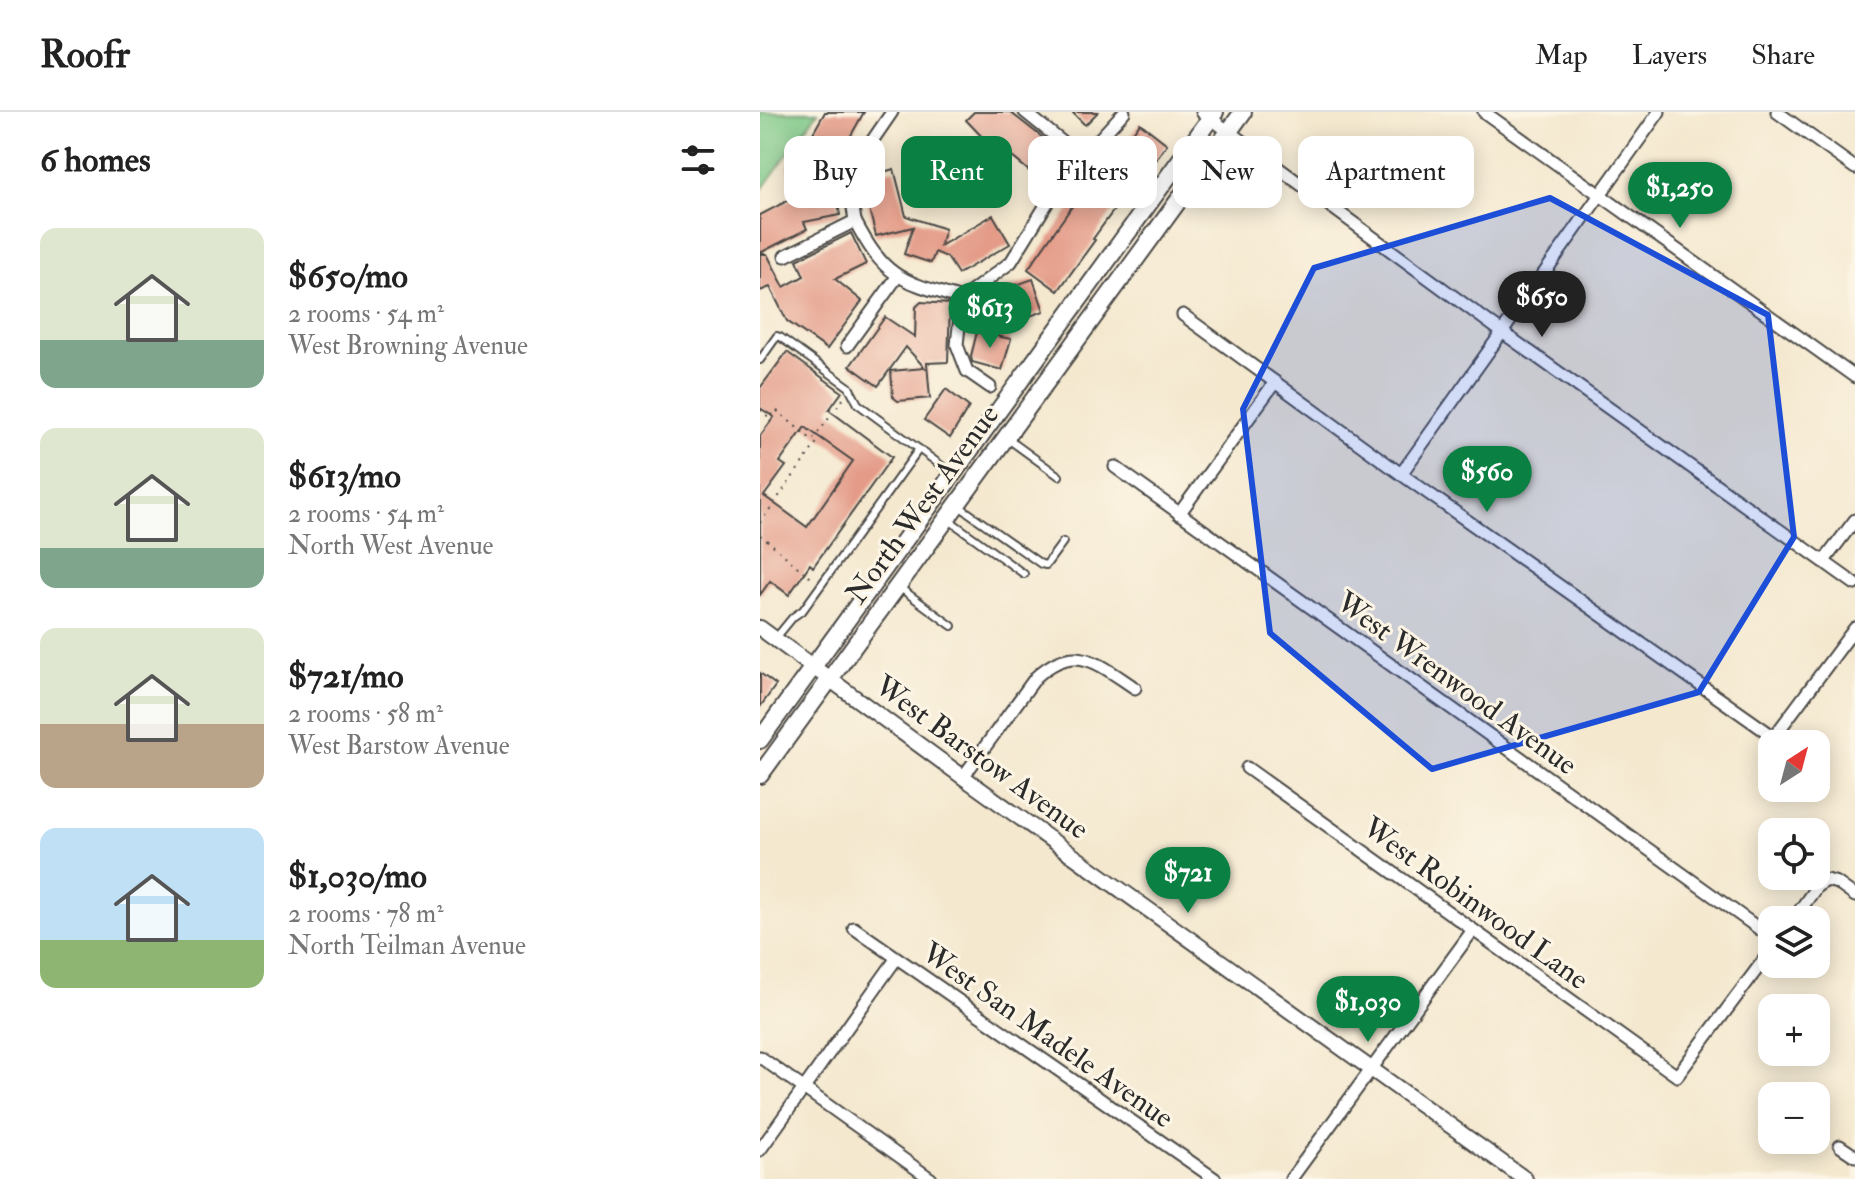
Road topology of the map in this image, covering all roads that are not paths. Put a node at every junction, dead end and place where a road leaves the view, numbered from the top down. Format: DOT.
graph roads {
  1 [pos="892,112"];
  2 [pos="1025,112"];
  3 [pos="1124,112"];
  4 [pos="1243,112"];
  5 [pos="1484,112"];
  6 [pos="1659,112"];
  7 [pos="1777,112"];
  8 [pos="1209,114"];
  9 [pos="1228,132"];
  10 [pos="1055,136"];
  11 [pos="1102,136"];
  12 [pos="1855,168"];
  13 [pos="1600,195"];
  14 [pos="1044,208"];
  15 [pos="855,221"];
  16 [pos="785,256"];
  17 [pos="897,277"];
  18 [pos="962,299"];
  19 [pos="1183,315"];
  20 [pos="1502,332"];
  21 [pos="760,340"];
  22 [pos="847,346"];
  23 [pos="769,347"];
  24 [pos="760,360"];
  25 [pos="1855,377"];
  26 [pos="1275,382"];
  27 [pos="990,387"];
  28 [pos="1005,437"];
  29 [pos="919,449"];
  30 [pos="1115,467"];
  31 [pos="1401,474"];
  32 [pos="953,475"];
  33 [pos="1059,476"];
  34 [pos="956,504"];
  35 [pos="1179,514"];
  36 [pos="946,518"];
  37 [pos="1855,520"];
  38 [pos="1063,542"];
  39 [pos="1824,561"];
  40 [pos="1024,574"];
  41 [pos="1855,584"];
  42 [pos="896,585"];
  43 [pos="952,626"];
  44 [pos="760,628"];
  45 [pos="1855,628"];
  46 [pos="775,639"];
  47 [pos="814,667"];
  48 [pos="830,679"];
  49 [pos="1135,688"];
  50 [pos="760,740"];
  51 [pos="1247,768"];
  52 [pos="760,775"];
  53 [pos="963,777"];
  54 [pos="1855,896"];
  55 [pos="1803,906"];
  56 [pos="854,928"];
  57 [pos="1758,928"];
  58 [pos="1473,930"];
  59 [pos="896,959"];
  60 [pos="1758,968"];
  61 [pos="760,1057"];
  62 [pos="1372,1069"];
  63 [pos="804,1088"];
  64 [pos="1840,1146"];
  65 [pos="760,1150"];
  66 [pos="1855,1156"];
  67 [pos="931,1179"];
  68 [pos="1215,1179"];
  69 [pos="1291,1179"];
  70 [pos="1525,1179"];
  1 -- 15 [label="street"];
  2 -- 10 [label="street"];
  3 -- 11 [label="street"];
  4 -- 9 [label="main road, North West Avenue"];
  5 -- 13 [label="street"];
  6 -- 13 [label="street"];
  7 -- 12 [label="street"];
  8 -- 9 [label="street"];
  8 -- 32 [label="main road, North West Avenue"];
  9 -- 20 [label="street"];
  9 -- 28 [label="main road, North West Avenue"];
  13 -- 20 [label="street"];
  13 -- 25 [label="street"];
  14 -- 18 [label="street"];
  15 -- 16 [label="street"];
  15 -- 17 [label="street"];
  17 -- 18 [label="street"];
  17 -- 22 [label="street"];
  18 -- 27 [label="street"];
  19 -- 26 [label="street"];
  20 -- 31 [label="street"];
  20 -- 39 [label="street"];
  21 -- 23 [label="lane"];
  23 -- 24 [label="lane"];
  23 -- 29 [label="lane"];
  26 -- 31 [label="street"];
  26 -- 35 [label="street"];
  28 -- 33 [label="lane"];
  28 -- 34 [label="main road, North West Avenue"];
  29 -- 32 [label="lane"];
  29 -- 46 [label="lane"];
  30 -- 35 [label="street, West Wrenwood Avenue"];
  31 -- 45 [label="street"];
  32 -- 47 [label="main road, North West Avenue"];
  34 -- 36 [label="main road, North West Avenue"];
  34 -- 38 [label="lane"];
  35 -- 57 [label="street, West Wrenwood Avenue"];
  36 -- 40 [label="lane"];
  36 -- 42 [label="main road, North West Avenue"];
  37 -- 39 [label="street"];
  39 -- 41 [label="street"];
  42 -- 43 [label="lane"];
  42 -- 48 [label="main road, North West Avenue"];
  44 -- 46 [label="street, West Barstow Avenue"];
  46 -- 47 [label="street, West Barstow Avenue"];
  47 -- 48 [label="street, West Barstow Avenue"];
  47 -- 50 [label="main road, North West Avenue"];
  48 -- 52 [label="main road, North West Avenue"];
  48 -- 53 [label="street, West Barstow Avenue"];
  49 -- 53 [label="street"];
  51 -- 58 [label="street, West Robinwood Lane"];
  53 -- 62 [label="street, West Barstow Avenue"];
  54 -- 55 [label="street"];
  56 -- 59 [label="street, West San Madele Avenue"];
  58 -- 60 [label="street, West Robinwood Lane"];
  58 -- 62 [label="street"];
  59 -- 63 [label="street"];
  59 -- 68 [label="street, West San Madele Avenue"];
  61 -- 63 [label="street"];
  62 -- 69 [label="street"];
  62 -- 70 [label="street, West Barstow Avenue"];
  63 -- 65 [label="street"];
  63 -- 67 [label="street"];
  64 -- 66 [label="street"];
}
